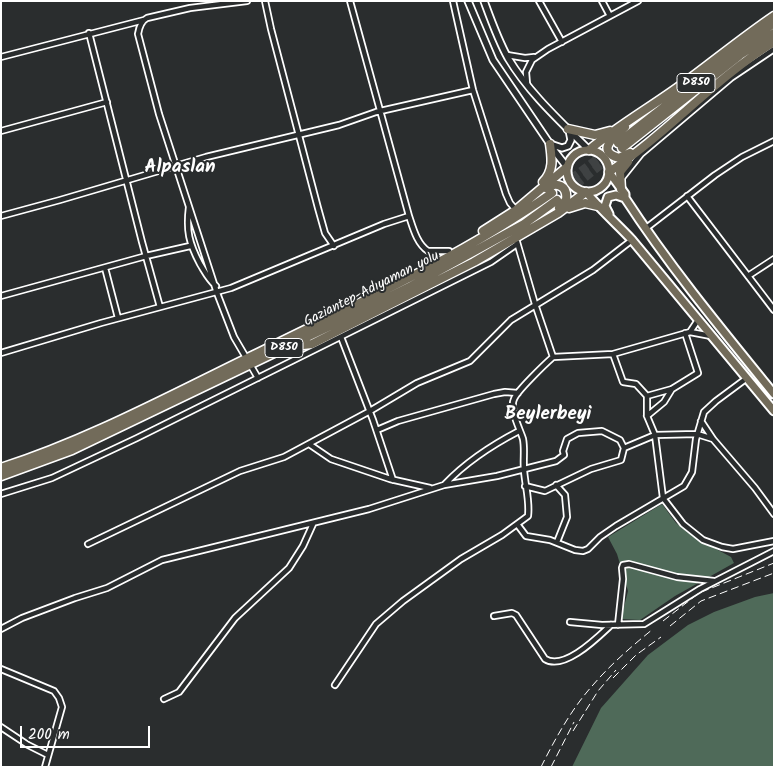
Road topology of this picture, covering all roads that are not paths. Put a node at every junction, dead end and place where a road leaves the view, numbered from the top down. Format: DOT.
graph roads {
  1 [pos="247,1"];
  2 [pos="265,1"];
  3 [pos="350,1"];
  4 [pos="453,1"];
  5 [pos="468,1"];
  6 [pos="484,1"];
  7 [pos="539,1"];
  8 [pos="602,1"];
  9 [pos="638,1"];
  10 [pos="610,16"];
  11 [pos="774,16"];
  12 [pos="144,20"];
  13 [pos="774,23"];
  14 [pos="89,33"];
  15 [pos="774,33"];
  16 [pos="562,42"];
  17 [pos="774,42"];
  18 [pos="774,49"];
  19 [pos="507,55"];
  20 [pos="538,56"];
  21 [pos="1,57"];
  22 [pos="527,85"];
  23 [pos="473,90"];
  24 [pos="107,102"];
  25 [pos="650,107"];
  26 [pos="380,111"];
  27 [pos="666,127"];
  28 [pos="568,129"];
  29 [pos="614,129"];
  30 [pos="1,131"];
  31 [pos="300,135"];
  32 [pos="774,141"];
  33 [pos="550,144"];
  34 [pos="589,150"];
  35 [pos="634,155"];
  36 [pos="176,167"];
  37 [pos="567,167"];
  38 [pos="609,172"];
  39 [pos="127,180"];
  40 [pos="620,180"];
  41 [pos="622,190"];
  42 [pos="586,192"];
  43 [pos="686,196"];
  44 [pos="625,198"];
  45 [pos="523,203"];
  46 [pos="189,206"];
  47 [pos="598,206"];
  48 [pos="516,210"];
  49 [pos="558,214"];
  50 [pos="609,215"];
  51 [pos="1,216"];
  52 [pos="409,216"];
  53 [pos="645,229"];
  54 [pos="527,232"];
  55 [pos="632,240"];
  56 [pos="516,241"];
  57 [pos="190,246"];
  58 [pos="334,246"];
  59 [pos="449,251"];
  60 [pos="146,256"];
  61 [pos="774,259"];
  62 [pos="106,268"];
  63 [pos="748,276"];
  64 [pos="216,286"];
  65 [pos="217,293"];
  66 [pos="1,296"];
  67 [pos="535,304"];
  68 [pos="160,307"];
  69 [pos="774,310"];
  70 [pos="118,318"];
  71 [pos="698,320"];
  72 [pos="688,332"];
  73 [pos="712,336"];
  74 [pos="341,337"];
  75 [pos="282,341"];
  76 [pos="290,346"];
  77 [pos="1,353"];
  78 [pos="613,354"];
  79 [pos="553,356"];
  80 [pos="248,362"];
  81 [pos="258,378"];
  82 [pos="747,378"];
  83 [pos="672,389"];
  84 [pos="518,393"];
  85 [pos="774,394"];
  86 [pos="647,396"];
  87 [pos="370,411"];
  88 [pos="774,411"];
  89 [pos="647,416"];
  90 [pos="701,421"];
  91 [pos="377,430"];
  92 [pos="519,431"];
  93 [pos="697,434"];
  94 [pos="655,435"];
  95 [pos="713,439"];
  96 [pos="309,444"];
  97 [pos="624,448"];
  98 [pos="1,468"];
  99 [pos="524,469"];
  100 [pos="1,476"];
  101 [pos="393,480"];
  102 [pos="444,485"];
  103 [pos="556,485"];
  104 [pos="525,486"];
  105 [pos="431,488"];
  106 [pos="1,494"];
  107 [pos="663,498"];
  108 [pos="774,514"];
  109 [pos="314,524"];
  110 [pos="517,524"];
  111 [pos="774,541"];
  112 [pos="557,542"];
  113 [pos="88,544"];
  114 [pos="774,551"];
  115 [pos="715,581"];
  116 [pos="494,616"];
  117 [pos="570,622"];
  118 [pos="611,625"];
  119 [pos="618,625"];
  120 [pos="1,629"];
  121 [pos="1,669"];
  122 [pos="335,685"];
  123 [pos="164,699"];
  124 [pos="1,727"];
  125 [pos="48,755"];
  126 [pos="45,767"];
  1 -- 12 [label="street"];
  2 -- 31 [label="street"];
  3 -- 26 [label="street"];
  4 -- 23 [label="street"];
  5 -- 33 [label="street"];
  6 -- 19 [label="street"];
  7 -- 16 [label="street"];
  8 -- 10 [label="street"];
  9 -- 10 [label="street"];
  10 -- 16 [label="street"];
  11 -- 25 [label="highway"];
  12 -- 14 [label="street"];
  12 -- 36 [label="street"];
  13 -- 15 [label="highway, D850"];
  14 -- 21 [label="street"];
  14 -- 24 [label="street"];
  16 -- 20 [label="street"];
  17 -- 27 [label="highway"];
  18 -- 40 [label="street"];
  19 -- 20 [label="street"];
  19 -- 22 [label="street"];
  20 -- 22 [label="street"];
  22 -- 28 [label="street"];
  23 -- 26 [label="street"];
  23 -- 48 [label="street"];
  24 -- 30 [label="street"];
  24 -- 39 [label="street"];
  25 -- 27 [label="highway"];
  25 -- 29 [label="highway"];
  26 -- 31 [label="street"];
  26 -- 52 [label="street"];
  27 -- 35 [label="highway"];
  28 -- 29 [label="highway"];
  28 -- 33 [label="street"];
  28 -- 34 [label="street"];
  29 -- 34 [label="highway"];
  31 -- 36 [label="street"];
  31 -- 58 [label="street"];
  32 -- 43 [label="street"];
  33 -- 37 [label="street"];
  33 -- 45 [label="highway"];
  34 -- 37 [label="main road"];
  34 -- 38 [label="main road"];
  35 -- 38 [label="highway"];
  35 -- 40 [label="highway"];
  36 -- 39 [label="street"];
  36 -- 46 [label="street"];
  37 -- 42 [label="main road"];
  37 -- 45 [label="highway"];
  38 -- 41 [label="main road"];
  38 -- 42 [label="main road"];
  39 -- 51 [label="street"];
  39 -- 60 [label="street"];
  40 -- 41 [label="highway"];
  41 -- 44 [label="main road"];
  42 -- 47 [label="main road"];
  42 -- 49 [label="highway"];
  43 -- 53 [label="street"];
  43 -- 63 [label="street"];
  44 -- 50 [label="main road"];
  44 -- 53 [label="main road"];
  45 -- 48 [label="highway"];
  46 -- 57 [label="street"];
  46 -- 64 [label="street"];
  47 -- 49 [label="highway"];
  47 -- 50 [label="main road"];
  48 -- 54 [label="highway"];
  48 -- 59 [label="highway"];
  49 -- 54 [label="highway"];
  50 -- 55 [label="main road"];
  52 -- 58 [label="street"];
  52 -- 59 [label="street"];
  53 -- 85 [label="main road"];
  54 -- 56 [label="highway"];
  55 -- 67 [label="street"];
  55 -- 71 [label="main road"];
  56 -- 67 [label="street"];
  56 -- 74 [label="street"];
  56 -- 76 [label="highway"];
  57 -- 60 [label="street"];
  57 -- 64 [label="street"];
  58 -- 65 [label="street"];
  59 -- 75 [label="highway"];
  60 -- 62 [label="street"];
  60 -- 68 [label="street"];
  61 -- 63 [label="street"];
  62 -- 66 [label="street"];
  62 -- 70 [label="street"];
  63 -- 69 [label="street"];
  64 -- 65 [label="street"];
  65 -- 68 [label="street"];
  65 -- 80 [label="street"];
  67 -- 79 [label="street"];
  67 -- 87 [label="street"];
  68 -- 70 [label="street"];
  70 -- 77 [label="street"];
  71 -- 72 [label="street"];
  71 -- 73 [label="main road"];
  72 -- 73 [label="street"];
  72 -- 78 [label="street"];
  72 -- 83 [label="street"];
  73 -- 82 [label="main road"];
  74 -- 81 [label="street"];
  74 -- 87 [label="street"];
  75 -- 76 [label="highway, Gaziantep-Adıyaman yolu / D850"];
  75 -- 80 [label="highway, Gaziantep-Adıyaman yolu / D850"];
  76 -- 80 [label="highway, Gaziantep-Adıyaman yolu / D850"];
  78 -- 79 [label="street"];
  78 -- 86 [label="street"];
  79 -- 84 [label="street"];
  80 -- 81 [label="street"];
  80 -- 98 [label="highway, Gaziantep-Adıyaman yolu / D850"];
  80 -- 100 [label="highway, Gaziantep-Adıyaman yolu / D850"];
  81 -- 106 [label="street"];
  82 -- 88 [label="main road"];
  82 -- 90 [label="street"];
  83 -- 86 [label="street"];
  83 -- 89 [label="street"];
  84 -- 91 [label="street"];
  84 -- 92 [label="street"];
  86 -- 89 [label="street"];
  87 -- 91 [label="street"];
  87 -- 96 [label="street"];
  89 -- 94 [label="street"];
  90 -- 93 [label="street"];
  90 -- 95 [label="street"];
  91 -- 101 [label="street"];
  92 -- 99 [label="street"];
  92 -- 102 [label="street"];
  93 -- 94 [label="street"];
  93 -- 95 [label="street"];
  93 -- 107 [label="street"];
  94 -- 97 [label="street"];
  94 -- 107 [label="street"];
  95 -- 108 [label="street"];
  96 -- 101 [label="street"];
  96 -- 113 [label="street"];
  97 -- 99 [label="street"];
  97 -- 103 [label="street"];
  99 -- 102 [label="street"];
  99 -- 104 [label="street"];
  101 -- 105 [label="street"];
  102 -- 105 [label="street"];
  103 -- 104 [label="street"];
  103 -- 112 [label="street"];
  104 -- 110 [label="street"];
  105 -- 109 [label="street"];
  107 -- 111 [label="street"];
  107 -- 112 [label="street"];
  109 -- 120 [label="street"];
  109 -- 123 [label="street"];
  110 -- 112 [label="street"];
  110 -- 122 [label="street"];
  114 -- 115 [label="street"];
  115 -- 119 [label="street"];
  115 -- 119 [label="street"];
  116 -- 118 [label="street"];
  117 -- 118 [label="street"];
  118 -- 119 [label="street"];
  121 -- 125 [label="street"];
  124 -- 125 [label="street"];
  125 -- 126 [label="street"];
}
